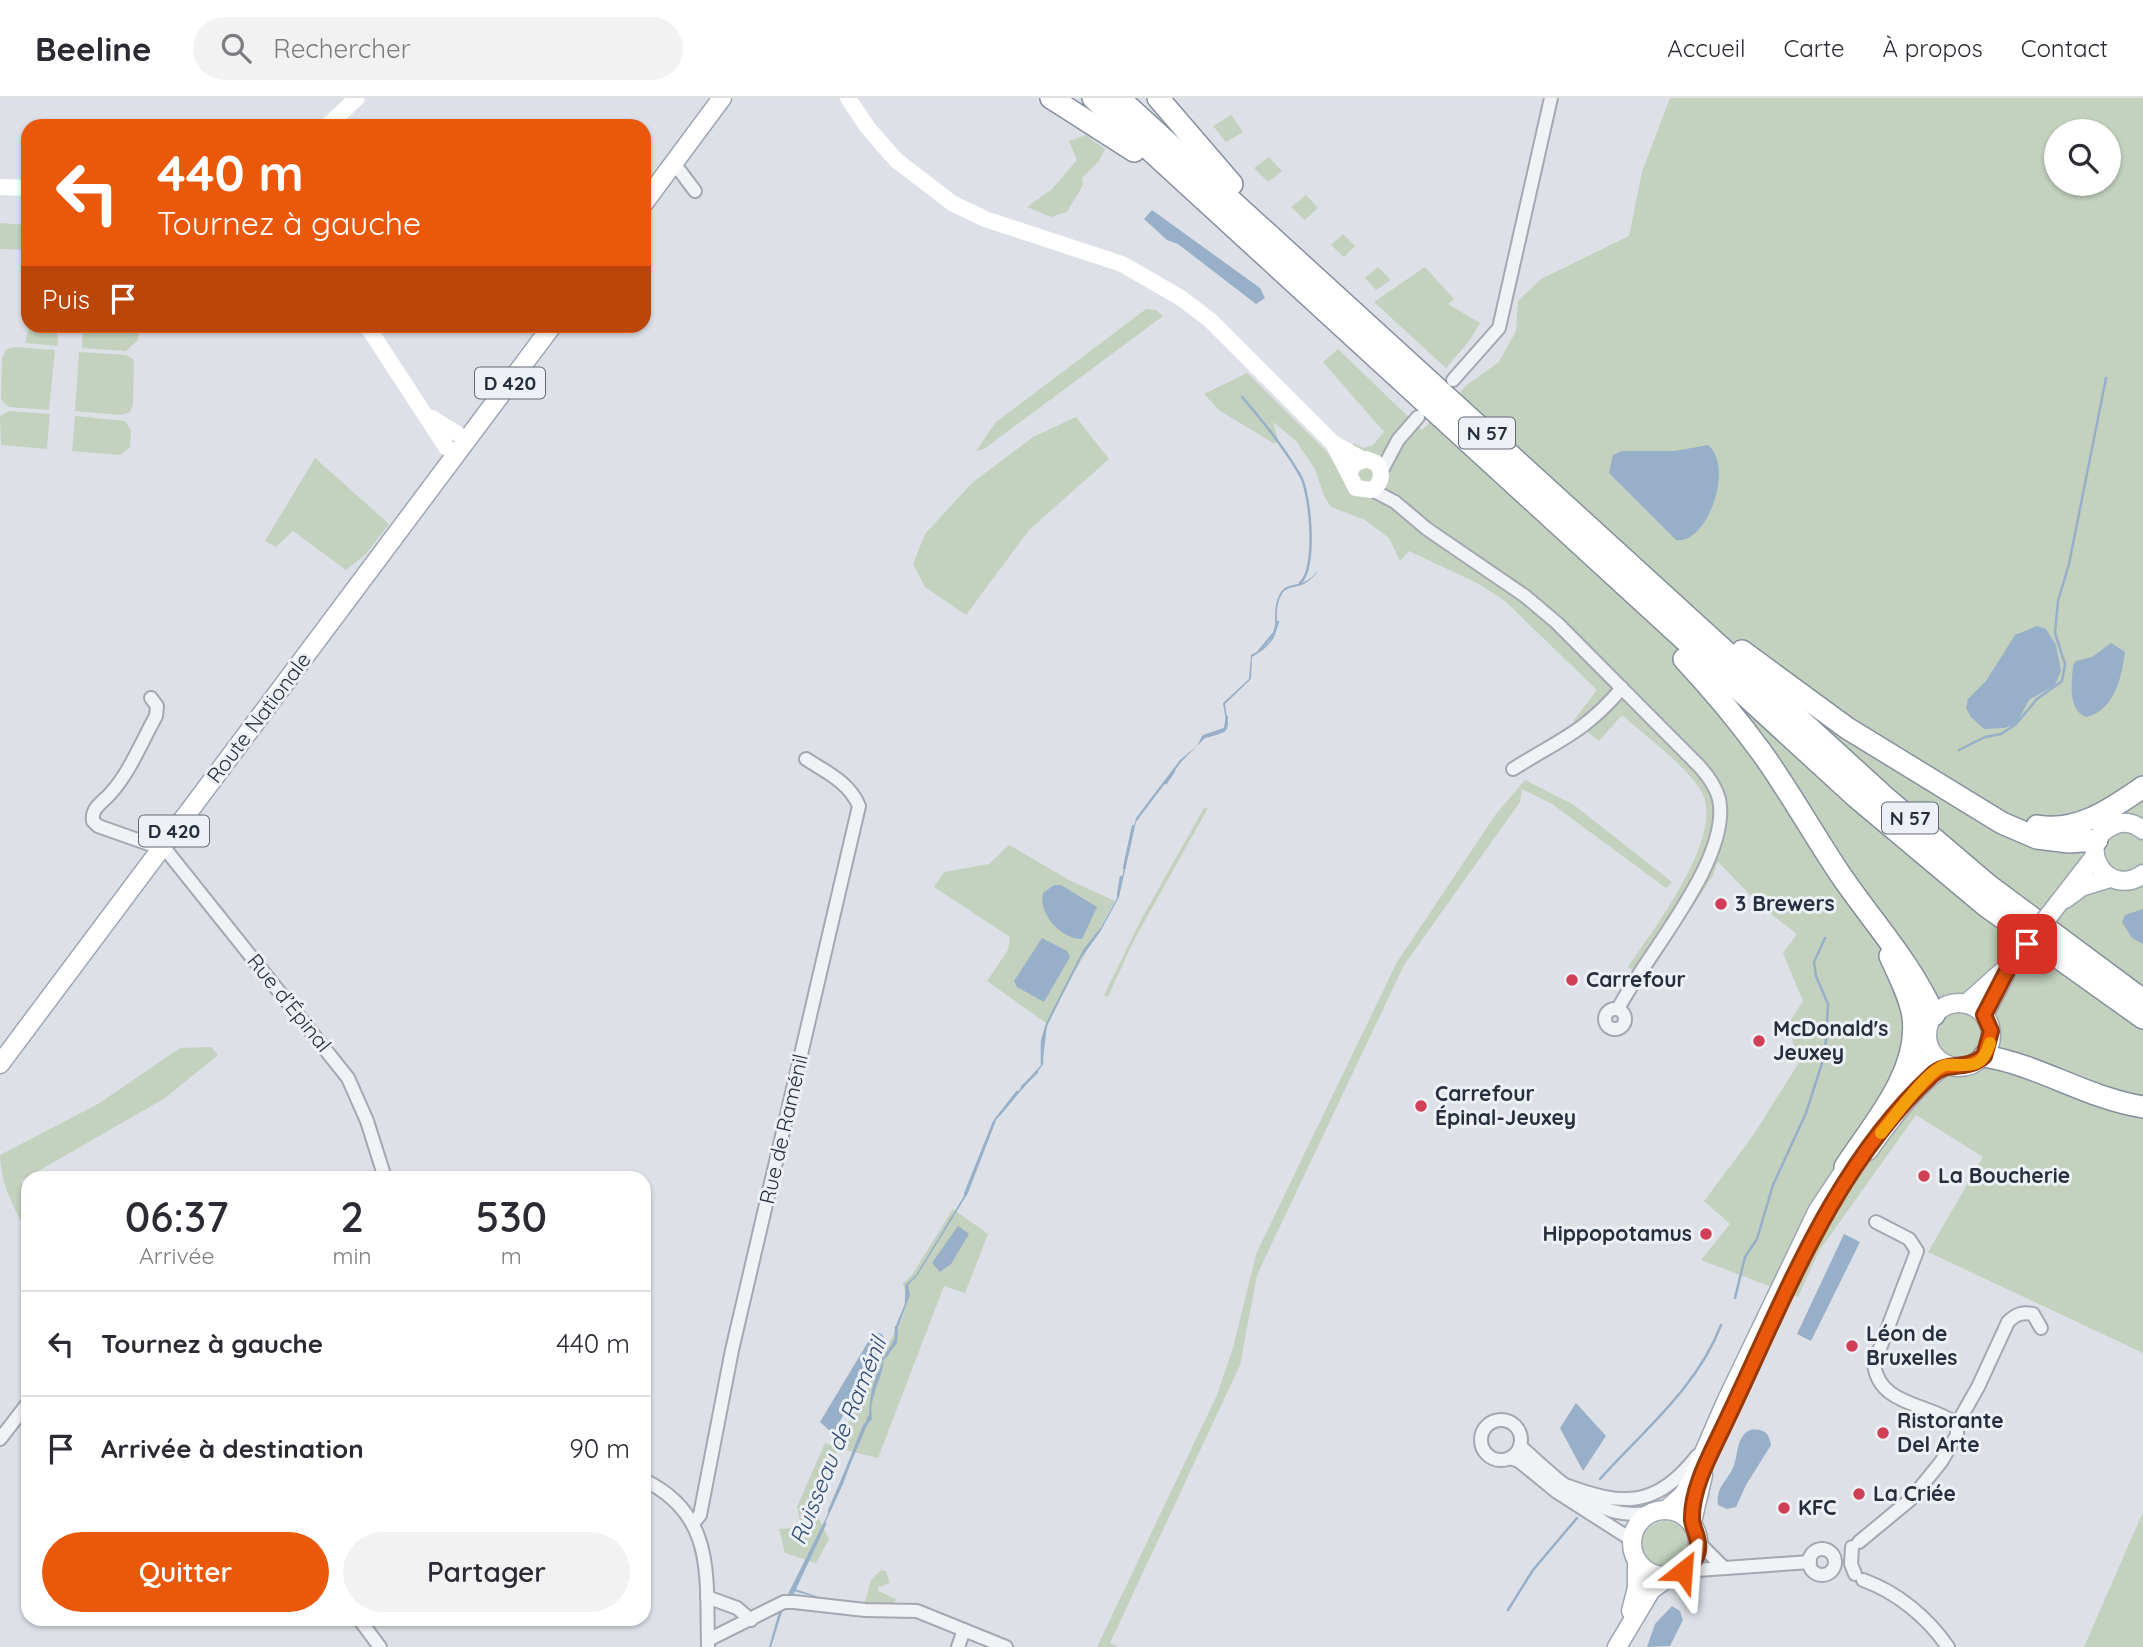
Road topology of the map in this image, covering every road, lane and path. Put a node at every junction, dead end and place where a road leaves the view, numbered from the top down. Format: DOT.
graph roads {
  1 [pos="357,98"];
  2 [pos="722,98"];
  3 [pos="848,98"];
  4 [pos="1051,98"];
  5 [pos="1093,98"];
  6 [pos="1119,98"];
  7 [pos="1158,98"];
  8 [pos="1551,98"];
  9 [pos="334,119"];
  10 [pos="674,163"];
  11 [pos="0,187"];
  12 [pos="21,188"];
  13 [pos="695,191"];
  14 [pos="651,194"];
  15 [pos="1205,200"];
  16 [pos="1283,245"];
  17 [pos="371,333"];
  18 [pos="547,333"];
  19 [pos="1452,380"];
  20 [pos="427,415"];
  21 [pos="1418,416"];
  22 [pos="1398,440"];
  23 [pos="1333,443"];
  24 [pos="462,447"];
  25 [pos="1364,459"];
  26 [pos="442,473"];
  27 [pos="1349,474"];
  28 [pos="1380,481"];
  29 [pos="1656,617"];
  30 [pos="1690,620"];
  31 [pos="1622,688"];
  32 [pos="151,698"];
  33 [pos="806,759"];
  34 [pos="1513,769"];
  35 [pos="2143,787"];
  36 [pos="1982,809"];
  37 [pos="2140,825"];
  38 [pos="162,848"];
  39 [pos="2096,848"];
  40 [pos="2143,874"];
  41 [pos="2110,878"];
  42 [pos="2057,905"];
  43 [pos="1879,931"];
  44 [pos="2011,963"];
  45 [pos="2143,1000"];
  46 [pos="1966,1004"];
  47 [pos="1618,1009"];
  48 [pos="1934,1015"];
  49 [pos="1984,1015"];
  50 [pos="2143,1018"];
  51 [pos="1932,1053"];
  52 [pos="1984,1056"];
  53 [pos="0,1064"];
  54 [pos="1946,1065"];
  55 [pos="2143,1108"];
  56 [pos="1845,1167"];
  57 [pos="383,1171"];
  58 [pos="1875,1222"];
  59 [pos="2041,1328"];
  60 [pos="1725,1404"];
  61 [pos="21,1412"];
  62 [pos="1957,1424"];
  63 [pos="0,1440"];
  64 [pos="1520,1446"];
  65 [pos="1510,1458"];
  66 [pos="651,1483"];
  67 [pos="1565,1485"];
  68 [pos="1659,1511"];
  69 [pos="694,1522"];
  70 [pos="1692,1522"];
  71 [pos="1632,1540"];
  72 [pos="1699,1543"];
  73 [pos="1637,1562"];
  74 [pos="1810,1562"];
  75 [pos="1724,1568"];
  76 [pos="1676,1574"];
  77 [pos="707,1597"];
  78 [pos="751,1620"];
  79 [pos="364,1626"];
  80 [pos="964,1630"];
  81 [pos="1621,1639"];
  82 [pos="708,1644"];
  83 [pos="380,1647"];
  84 [pos="958,1647"];
  85 [pos="1006,1647"];
  86 [pos="1948,1647"];
  1 -- 9 [label="street"];
  2 -- 10 [label="main road"];
  3 -- 23 [label="street"];
  4 -- 15 [label="highway"];
  5 -- 15 [label="highway, N 57"];
  6 -- 16 [label="highway, N 57"];
  7 -- 16 [label="highway"];
  8 -- 19 [label="street"];
  10 -- 13 [label="street"];
  10 -- 14 [label="main road"];
  11 -- 12 [label="street"];
  15 -- 29 [label="highway, N 57"];
  16 -- 30 [label="highway, N 57"];
  17 -- 20 [label="street"];
  18 -- 24 [label="main road, D 420"];
  20 -- 24 [label="street"];
  20 -- 26 [label="street"];
  21 -- 22 [label="street"];
  22 -- 25 [label="street"];
  22 -- 28 [label="street"];
  23 -- 25 [label="street"];
  23 -- 27 [label="street"];
  24 -- 26 [label="main road, Route Nationale / D 420"];
  25 -- 27 [label="street"];
  25 -- 28 [label="street"];
  26 -- 38 [label="main road, Route Nationale / D 420"];
  27 -- 28 [label="street"];
  28 -- 31 [label="street"];
  29 -- 43 [label="highway"];
  29 -- 50 [label="highway, N 57"];
  30 -- 36 [label="highway"];
  30 -- 45 [label="highway, N 57"];
  31 -- 34 [label="street"];
  31 -- 47 [label="street"];
  32 -- 38 [label="street"];
  33 -- 69 [label="street, Rue de Raménil"];
  35 -- 36 [label="highway"];
  36 -- 39 [label="highway"];
  37 -- 39 [label="main road"];
  38 -- 53 [label="main road, Route Nationale / D 420"];
  38 -- 57 [label="street, Rue d’Épinal"];
  39 -- 41 [label="main road"];
  39 -- 42 [label="main road"];
  40 -- 41 [label="main road"];
  41 -- 42 [label="main road"];
  42 -- 44 [label="main road, bridge"];
  43 -- 48 [label="highway"];
  43 -- 56 [label="highway"];
  44 -- 46 [label="main road"];
  44 -- 49 [label="main road"];
  46 -- 48 [label="main road"];
  46 -- 49 [label="main road"];
  48 -- 51 [label="main road"];
  49 -- 52 [label="main road"];
  51 -- 54 [label="main road"];
  51 -- 56 [label="main road"];
  52 -- 54 [label="main road"];
  52 -- 55 [label="highway"];
  54 -- 70 [label="main road"];
  56 -- 60 [label="main road"];
  58 -- 62 [label="street"];
  59 -- 62 [label="street"];
  60 -- 67 [label="street"];
  60 -- 68 [label="main road"];
  61 -- 63 [label="street"];
  62 -- 86 [label="street"];
  64 -- 65 [label="street"];
  64 -- 65 [label="street"];
  64 -- 67 [label="street"];
  65 -- 71 [label="street"];
  66 -- 69 [label="street"];
  67 -- 68 [label="street"];
  68 -- 70 [label="main road"];
  68 -- 71 [label="main road"];
  69 -- 77 [label="street"];
  70 -- 72 [label="main road"];
  71 -- 73 [label="main road"];
  72 -- 75 [label="street"];
  72 -- 76 [label="main road"];
  73 -- 76 [label="main road"];
  73 -- 81 [label="main road"];
  74 -- 75 [label="street"];
  75 -- 76 [label="street"];
  76 -- 81 [label="main road"];
  77 -- 78 [label="street"];
  77 -- 82 [label="street"];
  78 -- 80 [label="street"];
  78 -- 82 [label="street"];
  79 -- 83 [label="street"];
  80 -- 84 [label="street"];
  80 -- 85 [label="street"];
}
